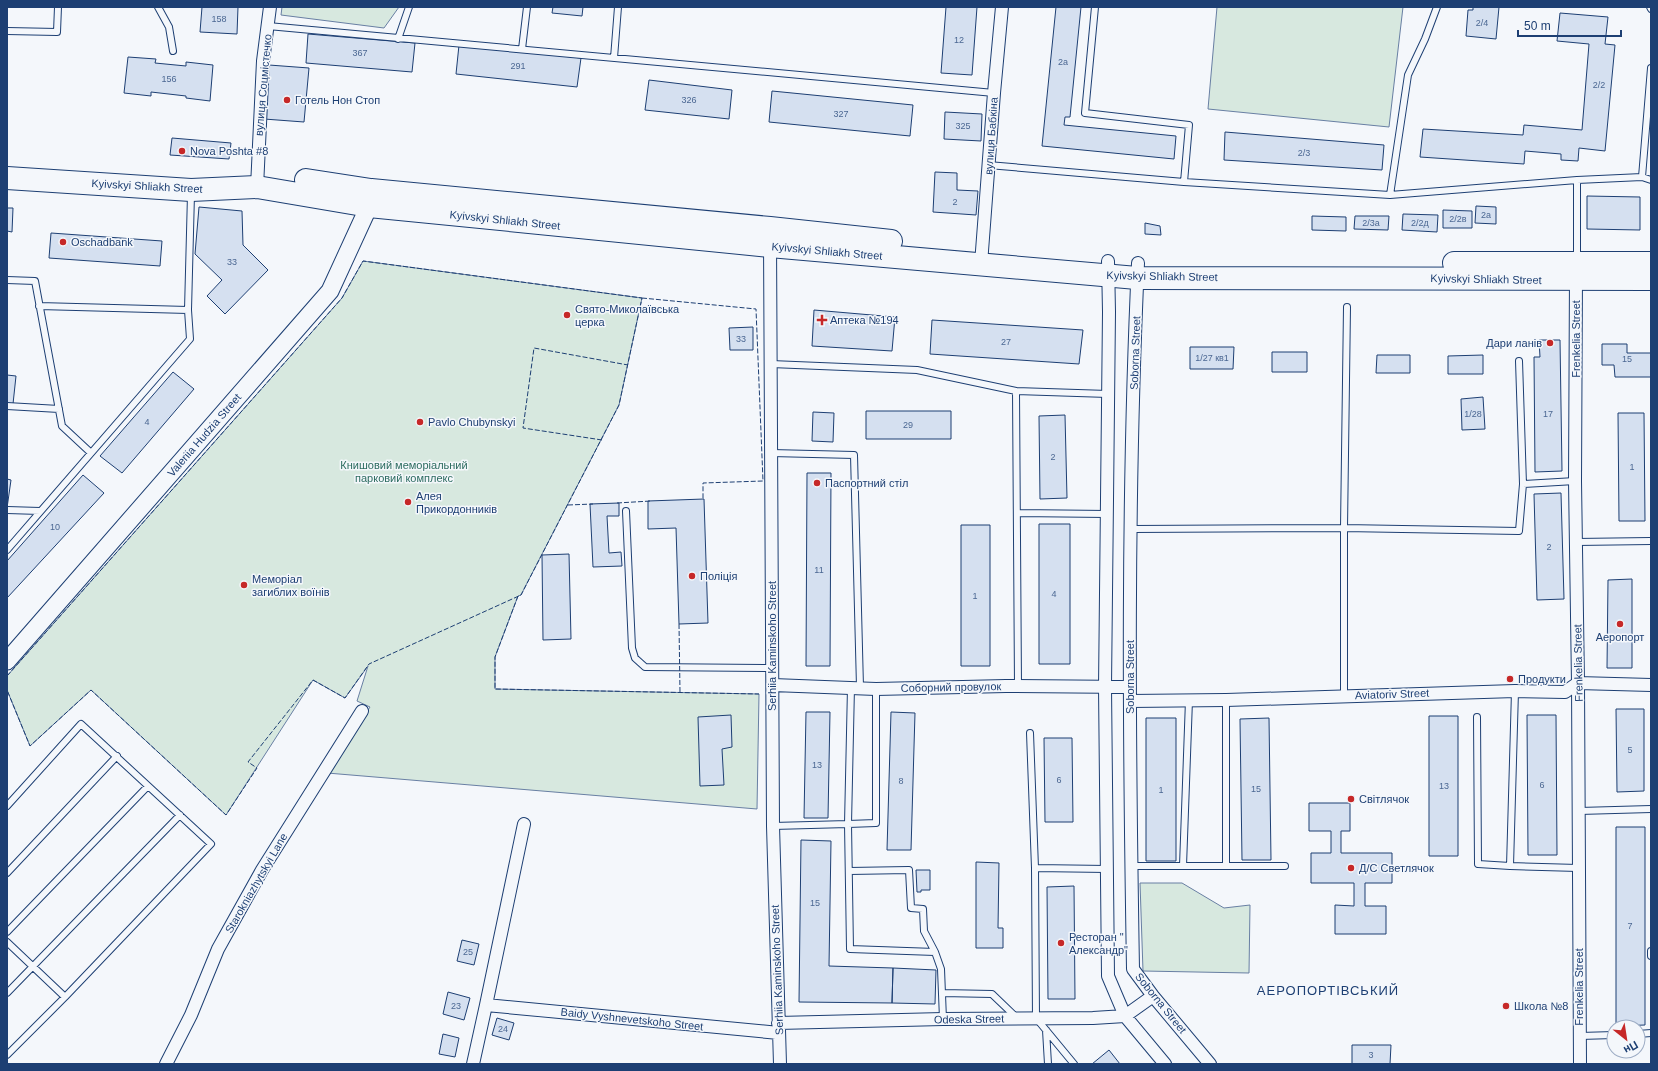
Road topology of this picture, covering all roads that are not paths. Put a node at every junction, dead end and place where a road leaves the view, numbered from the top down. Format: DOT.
graph roads {
  1 [pos="58,7"];
  2 [pos="158,7"];
  3 [pos="270,7"];
  4 [pos="409,7"];
  5 [pos="527,7"];
  6 [pos="618,7"];
  7 [pos="1002,7"];
  8 [pos="1095,7"];
  9 [pos="1437,7"];
  10 [pos="268,26"];
  11 [pos="7,31"];
  12 [pos="398,39"];
  13 [pos="522,49"];
  14 [pos="173,51"];
  15 [pos="614,58"];
  16 [pos="1651,68"];
  17 [pos="994,93"];
  18 [pos="988,165"];
  19 [pos="7,167"];
  20 [pos="1642,177"];
  21 [pos="7,178"];
  22 [pos="257,180"];
  23 [pos="1577,180"];
  24 [pos="1651,180"];
  25 [pos="1184,182"];
  26 [pos="191,190"];
  27 [pos="1390,195"];
  28 [pos="370,198"];
  29 [pos="770,237"];
  30 [pos="982,258"];
  31 [pos="1651,263"];
  32 [pos="1108,268"];
  33 [pos="1138,270"];
  34 [pos="1576,271"];
  35 [pos="1651,279"];
  36 [pos="7,280"];
  37 [pos="39,306"];
  38 [pos="1347,307"];
  39 [pos="188,310"];
  40 [pos="1519,361"];
  41 [pos="771,364"];
  42 [pos="1016,391"];
  43 [pos="1108,394"];
  44 [pos="7,406"];
  45 [pos="59,409"];
  46 [pos="91,453"];
  47 [pos="771,453"];
  48 [pos="1575,481"];
  49 [pos="1523,484"];
  50 [pos="7,510"];
  51 [pos="40,511"];
  52 [pos="626,511"];
  53 [pos="1017,514"];
  54 [pos="1107,514"];
  55 [pos="1344,528"];
  56 [pos="1132,529"];
  57 [pos="1651,541"];
  58 [pos="1576,542"];
  59 [pos="7,550"];
  60 [pos="7,661"];
  61 [pos="773,668"];
  62 [pos="1578,683"];
  63 [pos="773,685"];
  64 [pos="1651,685"];
  65 [pos="1018,686"];
  66 [pos="1105,686"];
  67 [pos="855,687"];
  68 [pos="1130,687"];
  69 [pos="876,689"];
  70 [pos="1514,691"];
  71 [pos="1344,696"];
  72 [pos="1189,700"];
  73 [pos="1226,700"];
  74 [pos="1130,701"];
  75 [pos="362,711"];
  76 [pos="1477,717"];
  77 [pos="1030,733"];
  78 [pos="116,756"];
  79 [pos="148,786"];
  80 [pos="7,806"];
  81 [pos="1651,809"];
  82 [pos="1578,811"];
  83 [pos="180,815"];
  84 [pos="524,824"];
  85 [pos="848,824"];
  86 [pos="773,826"];
  87 [pos="1131,866"];
  88 [pos="1183,866"];
  89 [pos="1226,866"];
  90 [pos="1285,866"];
  91 [pos="1510,866"];
  92 [pos="1035,868"];
  93 [pos="1578,868"];
  94 [pos="1107,869"];
  95 [pos="849,871"];
  96 [pos="7,873"];
  97 [pos="7,932"];
  98 [pos="7,942"];
  99 [pos="1651,951"];
  100 [pos="935,952"];
  101 [pos="1651,956"];
  102 [pos="33,966"];
  103 [pos="7,993"];
  104 [pos="942,993"];
  105 [pos="1153,996"];
  106 [pos="65,997"];
  107 [pos="486,1005"];
  108 [pos="1125,1016"];
  109 [pos="1017,1018"];
  110 [pos="1036,1018"];
  111 [pos="943,1019"];
  112 [pos="779,1028"];
  113 [pos="1046,1030"];
  114 [pos="1606,1035"];
  115 [pos="1580,1036"];
  116 [pos="7,1055"];
  117 [pos="166,1064"];
  118 [pos="473,1064"];
  119 [pos="780,1064"];
  120 [pos="1048,1064"];
  121 [pos="1074,1064"];
  122 [pos="1165,1064"];
  123 [pos="1210,1064"];
  124 [pos="1580,1064"];
  1 -- 11 [label="lane"];
  2 -- 14 [label="lane"];
  3 -- 10 [label="street, вулиця Соцмістечко"];
  4 -- 12 [label="lane"];
  5 -- 13 [label="lane"];
  6 -- 15 [label="lane"];
  7 -- 17 [label="street, вулиця Бабкіна"];
  8 -- 25 [label="lane"];
  9 -- 27 [label="lane"];
  10 -- 12 [label="lane"];
  10 -- 22 [label="street, вулиця Соцмістечко"];
  12 -- 13 [label="lane"];
  13 -- 15 [label="lane"];
  15 -- 17 [label="lane"];
  16 -- 20 [label="lane"];
  17 -- 18 [label="street, вулиця Бабкіна"];
  18 -- 25 [label="lane"];
  18 -- 30 [label="street, вулиця Бабкіна"];
  19 -- 22 [label="highway, Kyivskyi Shliakh Street"];
  20 -- 23 [label="lane"];
  20 -- 24 [label="lane"];
  21 -- 26 [label="highway, Kyivskyi Shliakh Street"];
  22 -- 26 [label="highway, Kyivskyi Shliakh Street"];
  22 -- 28 [label="highway, Kyivskyi Shliakh Street"];
  23 -- 27 [label="lane"];
  23 -- 34 [label="lane"];
  25 -- 27 [label="lane"];
  26 -- 39 [label="lane"];
  28 -- 29 [label="highway, Kyivskyi Shliakh Street"];
  28 -- 60 [label="street, Valeriia Hudzia Street"];
  29 -- 30 [label="highway, Kyivskyi Shliakh Street"];
  29 -- 41 [label="street, Serhiia Kaminskoho Street"];
  30 -- 32 [label="highway, Kyivskyi Shliakh Street"];
  31 -- 34 [label="highway, Kyivskyi Shliakh Street"];
  32 -- 33 [label="highway, Kyivskyi Shliakh Street"];
  32 -- 43 [label="street"];
  33 -- 34 [label="highway, Kyivskyi Shliakh Street"];
  33 -- 56 [label="street, Soborna Street"];
  34 -- 35 [label="highway, Kyivskyi Shliakh Street"];
  34 -- 48 [label="street, Frenkelia Street"];
  36 -- 37 [label="lane"];
  37 -- 39 [label="lane"];
  37 -- 45 [label="lane"];
  38 -- 55 [label="lane"];
  39 -- 46 [label="lane"];
  40 -- 49 [label="lane"];
  41 -- 42 [label="lane"];
  41 -- 47 [label="street, Serhiia Kaminskoho Street"];
  42 -- 43 [label="lane"];
  42 -- 53 [label="lane"];
  43 -- 54 [label="street"];
  44 -- 45 [label="lane"];
  45 -- 46 [label="lane"];
  46 -- 51 [label="lane"];
  47 -- 61 [label="street, Serhiia Kaminskoho Street"];
  47 -- 67 [label="lane"];
  48 -- 49 [label="lane"];
  48 -- 58 [label="street, Frenkelia Street"];
  49 -- 55 [label="lane"];
  50 -- 51 [label="lane"];
  51 -- 59 [label="lane"];
  52 -- 61 [label="lane"];
  53 -- 54 [label="lane"];
  53 -- 65 [label="lane"];
  54 -- 66 [label="street"];
  55 -- 56 [label="lane"];
  55 -- 71 [label="lane"];
  56 -- 68 [label="street, Soborna Street"];
  57 -- 58 [label="lane"];
  58 -- 62 [label="street, Frenkelia Street"];
  61 -- 63 [label="street, Serhiia Kaminskoho Street"];
  62 -- 64 [label="street, Aviatoriv Street"];
  62 -- 70 [label="street, Aviatoriv Street"];
  62 -- 82 [label="street, Frenkelia Street"];
  63 -- 67 [label="street, Соборний провулок"];
  63 -- 86 [label="street, Serhiia Kaminskoho Street"];
  65 -- 66 [label="street, Соборний провулок"];
  65 -- 69 [label="street, Соборний провулок"];
  66 -- 68 [label="street, Соборний провулок"];
  66 -- 94 [label="street"];
  67 -- 69 [label="street, Соборний провулок"];
  67 -- 85 [label="lane"];
  68 -- 74 [label="street, Soborna Street"];
  69 -- 85 [label="lane"];
  70 -- 71 [label="street, Aviatoriv Street"];
  70 -- 91 [label="lane"];
  71 -- 73 [label="street, Aviatoriv Street"];
  72 -- 73 [label="street, Aviatoriv Street"];
  72 -- 74 [label="street, Aviatoriv Street"];
  72 -- 88 [label="lane"];
  73 -- 89 [label="lane"];
  74 -- 87 [label="street, Soborna Street"];
  75 -- 117 [label="street, Starokniazhytskyi Lane"];
  76 -- 91 [label="lane"];
  77 -- 92 [label="lane"];
  78 -- 79 [label="lane"];
  78 -- 80 [label="lane"];
  78 -- 96 [label="lane"];
  79 -- 83 [label="lane"];
  79 -- 97 [label="lane"];
  81 -- 82 [label="lane"];
  82 -- 93 [label="street, Frenkelia Street"];
  83 -- 102 [label="lane"];
  83 -- 106 [label="lane"];
  84 -- 107 [label="street"];
  85 -- 86 [label="lane"];
  85 -- 95 [label="lane"];
  86 -- 112 [label="street, Serhiia Kaminskoho Street"];
  87 -- 88 [label="lane"];
  87 -- 105 [label="street, Soborna Street"];
  88 -- 89 [label="lane"];
  89 -- 90 [label="lane"];
  91 -- 93 [label="lane"];
  92 -- 94 [label="lane"];
  92 -- 110 [label="lane"];
  93 -- 115 [label="street, Frenkelia Street"];
  94 -- 108 [label="street"];
  95 -- 100 [label="lane"];
  95 -- 100 [label="lane"];
  98 -- 102 [label="lane"];
  99 -- 101 [label="lane"];
  100 -- 104 [label="lane"];
  102 -- 103 [label="lane"];
  102 -- 106 [label="lane"];
  104 -- 109 [label="lane"];
  104 -- 111 [label="lane"];
  105 -- 108 [label="street"];
  105 -- 123 [label="street, Soborna Street"];
  106 -- 116 [label="lane"];
  107 -- 112 [label="street, Baidy Vyshnevetskoho Street"];
  107 -- 118 [label="street"];
  108 -- 110 [label="street, Odeska Street"];
  108 -- 122 [label="street"];
  109 -- 110 [label="street, Odeska Street"];
  109 -- 111 [label="street, Odeska Street"];
  110 -- 113 [label="lane"];
  111 -- 112 [label="street, Odeska Street"];
  112 -- 119 [label="street, Serhiia Kaminskoho Street"];
  113 -- 120 [label="lane"];
  113 -- 121 [label="lane"];
  114 -- 115 [label="lane"];
  115 -- 124 [label="street, Frenkelia Street"];
}
